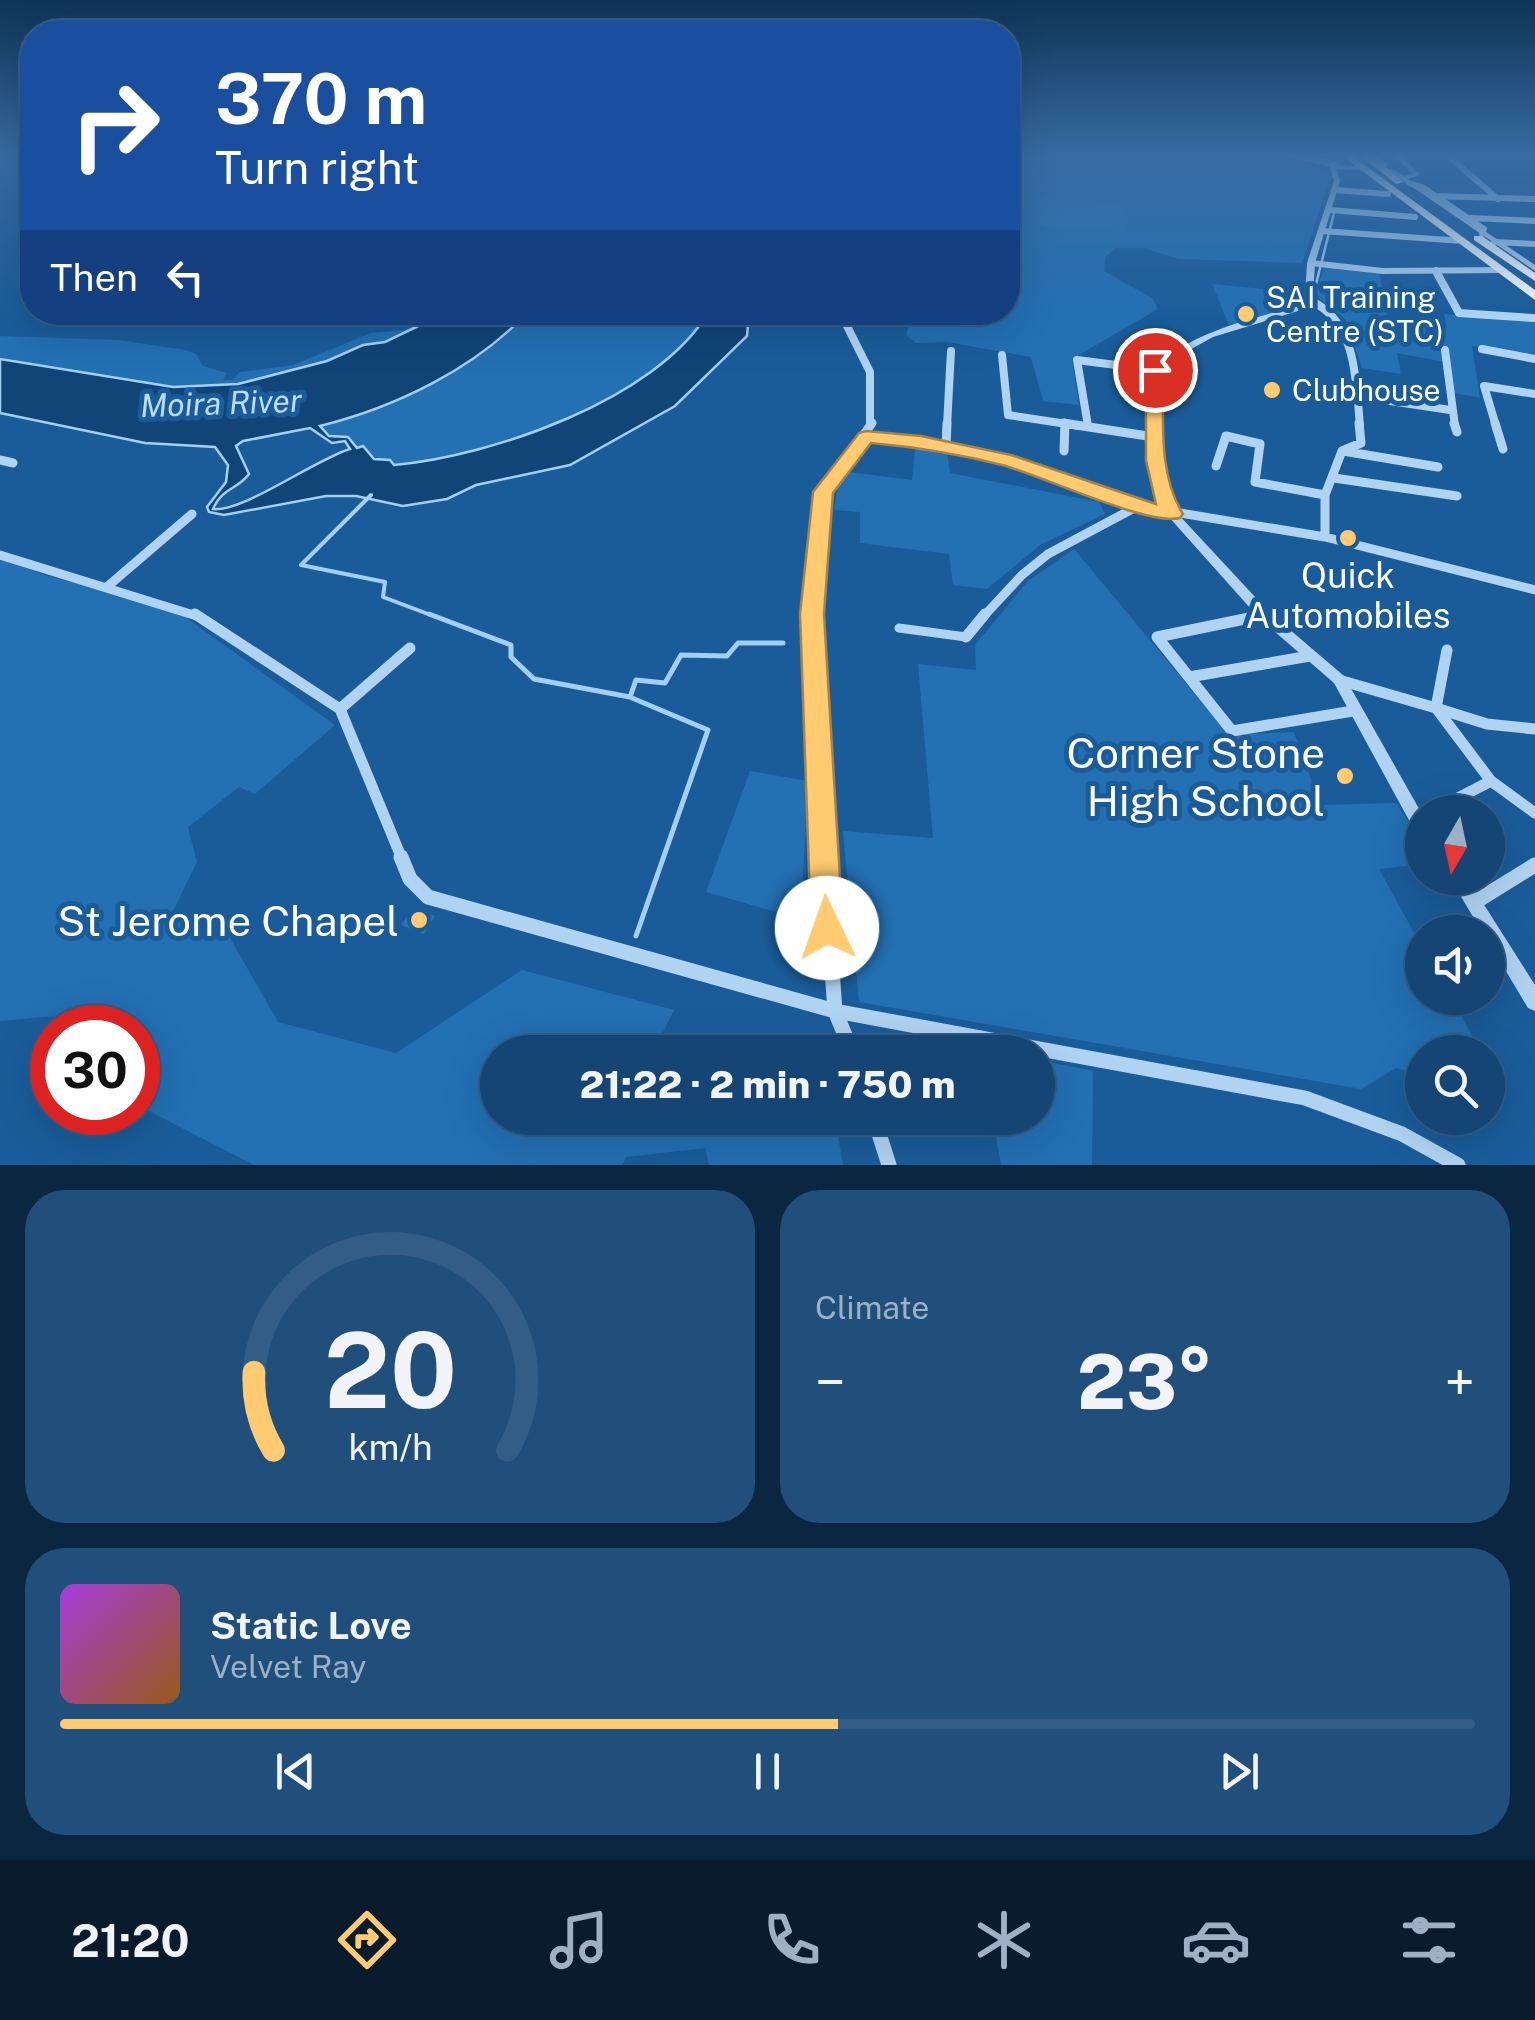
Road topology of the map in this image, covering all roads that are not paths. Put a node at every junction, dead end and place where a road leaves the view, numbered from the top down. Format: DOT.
graph roads {
  1 [pos="1418,209"];
  2 [pos="1424,209"];
  3 [pos="1438,209"];
  4 [pos="1447,209"];
  5 [pos="1454,209"];
  6 [pos="1330,210"];
  7 [pos="1416,217"];
  8 [pos="1467,218"];
  9 [pos="1535,222"];
  10 [pos="1322,232"];
  11 [pos="1482,234"];
  12 [pos="1463,241"];
  13 [pos="1494,242"];
  14 [pos="1535,244"];
  15 [pos="1519,258"];
  16 [pos="1312,262"];
  17 [pos="1535,262"];
  18 [pos="1436,270"];
  19 [pos="1502,270"];
  20 [pos="1535,270"];
  21 [pos="1535,278"];
  22 [pos="1535,292"];
  23 [pos="1317,304"];
  24 [pos="1533,318"];
  25 [pos="846,325"];
  26 [pos="1482,349"];
  27 [pos="1445,350"];
  28 [pos="951,351"];
  29 [pos="1002,355"];
  30 [pos="1535,360"];
  31 [pos="1155,370"];
  32 [pos="1535,394"];
  33 [pos="1357,396"];
  34 [pos="1450,410"];
  35 [pos="1065,422"];
  36 [pos="1088,426"];
  37 [pos="1457,432"];
  38 [pos="1154,436"];
  39 [pos="866,437"];
  40 [pos="946,448"];
  41 [pos="1503,449"];
  42 [pos="1064,451"];
  43 [pos="1342,451"];
  44 [pos="0,460"];
  45 [pos="13,463"];
  46 [pos="1216,466"];
  47 [pos="1438,467"];
  48 [pos="1334,478"];
  49 [pos="1325,496"];
  50 [pos="1457,496"];
  51 [pos="1138,506"];
  52 [pos="192,514"];
  53 [pos="1172,514"];
  54 [pos="1324,536"];
  55 [pos="0,555"];
  56 [pos="108,586"];
  57 [pos="1535,590"];
  58 [pos="1264,615"];
  59 [pos="899,628"];
  60 [pos="966,637"];
  61 [pos="410,648"];
  62 [pos="1447,650"];
  63 [pos="1310,656"];
  64 [pos="1190,677"];
  65 [pos="1338,680"];
  66 [pos="340,708"];
  67 [pos="1436,708"];
  68 [pos="1353,711"];
  69 [pos="1535,729"];
  70 [pos="1492,782"];
  71 [pos="1405,795"];
  72 [pos="1466,795"];
  73 [pos="1535,813"];
  74 [pos="1535,865"];
  75 [pos="1470,895"];
  76 [pos="1475,902"];
  77 [pos="1535,1002"];
  78 [pos="836,1011"];
  79 [pos="845,1035"];
  80 [pos="879,1135"];
  81 [pos="889,1165"];
  82 [pos="1458,1165"];
  1 -- 12 [label="highway"];
  2 -- 22 [label="highway"];
  3 -- 21 [label="highway"];
  4 -- 11 [label="street"];
  5 -- 8 [label="street"];
  6 -- 7 [label="street"];
  6 -- 10 [label="street"];
  8 -- 9 [label="street"];
  8 -- 11 [label="street"];
  10 -- 12 [label="street"];
  10 -- 16 [label="street"];
  11 -- 13 [label="street"];
  12 -- 19 [label="highway"];
  13 -- 14 [label="street"];
  13 -- 15 [label="street"];
  15 -- 17 [label="street"];
  15 -- 20 [label="street"];
  16 -- 18 [label="street"];
  16 -- 23 [label="street"];
  18 -- 19 [label="street"];
  18 -- 24 [label="street"];
  19 -- 22 [label="highway"];
  23 -- 31 [label="street"];
  23 -- 33 [label="street"];
  25 -- 39 [label="street"];
  26 -- 30 [label="street"];
  27 -- 34 [label="street"];
  28 -- 40 [label="street"];
  29 -- 35 [label="street"];
  31 -- 36 [label="street"];
  31 -- 38 [label="street"];
  32 -- 41 [label="street"];
  33 -- 34 [label="street"];
  33 -- 43 [label="street"];
  34 -- 37 [label="street"];
  35 -- 36 [label="street"];
  35 -- 42 [label="street"];
  36 -- 38 [label="street"];
  38 -- 53 [label="street"];
  39 -- 40 [label="street"];
  39 -- 78 [label="street"];
  40 -- 51 [label="street"];
  43 -- 47 [label="street"];
  43 -- 48 [label="street"];
  44 -- 45 [label="street"];
  46 -- 49 [label="street"];
  48 -- 49 [label="street"];
  48 -- 50 [label="street"];
  49 -- 54 [label="street"];
  51 -- 53 [label="street"];
  51 -- 60 [label="street"];
  52 -- 56 [label="street"];
  53 -- 54 [label="street"];
  53 -- 58 [label="street"];
  54 -- 57 [label="street"];
  55 -- 56 [label="street"];
  56 -- 66 [label="street"];
  58 -- 63 [label="street"];
  58 -- 64 [label="street"];
  59 -- 60 [label="street"];
  61 -- 66 [label="street"];
  62 -- 67 [label="street"];
  63 -- 64 [label="street"];
  63 -- 65 [label="street"];
  64 -- 68 [label="street"];
  65 -- 67 [label="street"];
  65 -- 68 [label="street"];
  66 -- 78 [label="street"];
  67 -- 69 [label="street"];
  67 -- 70 [label="street"];
  68 -- 71 [label="street"];
  70 -- 72 [label="street"];
  70 -- 73 [label="street"];
  74 -- 76 [label="street"];
  75 -- 76 [label="street"];
  76 -- 77 [label="street"];
  78 -- 79 [label="street"];
  78 -- 82 [label="street"];
  80 -- 81 [label="street"];
}
